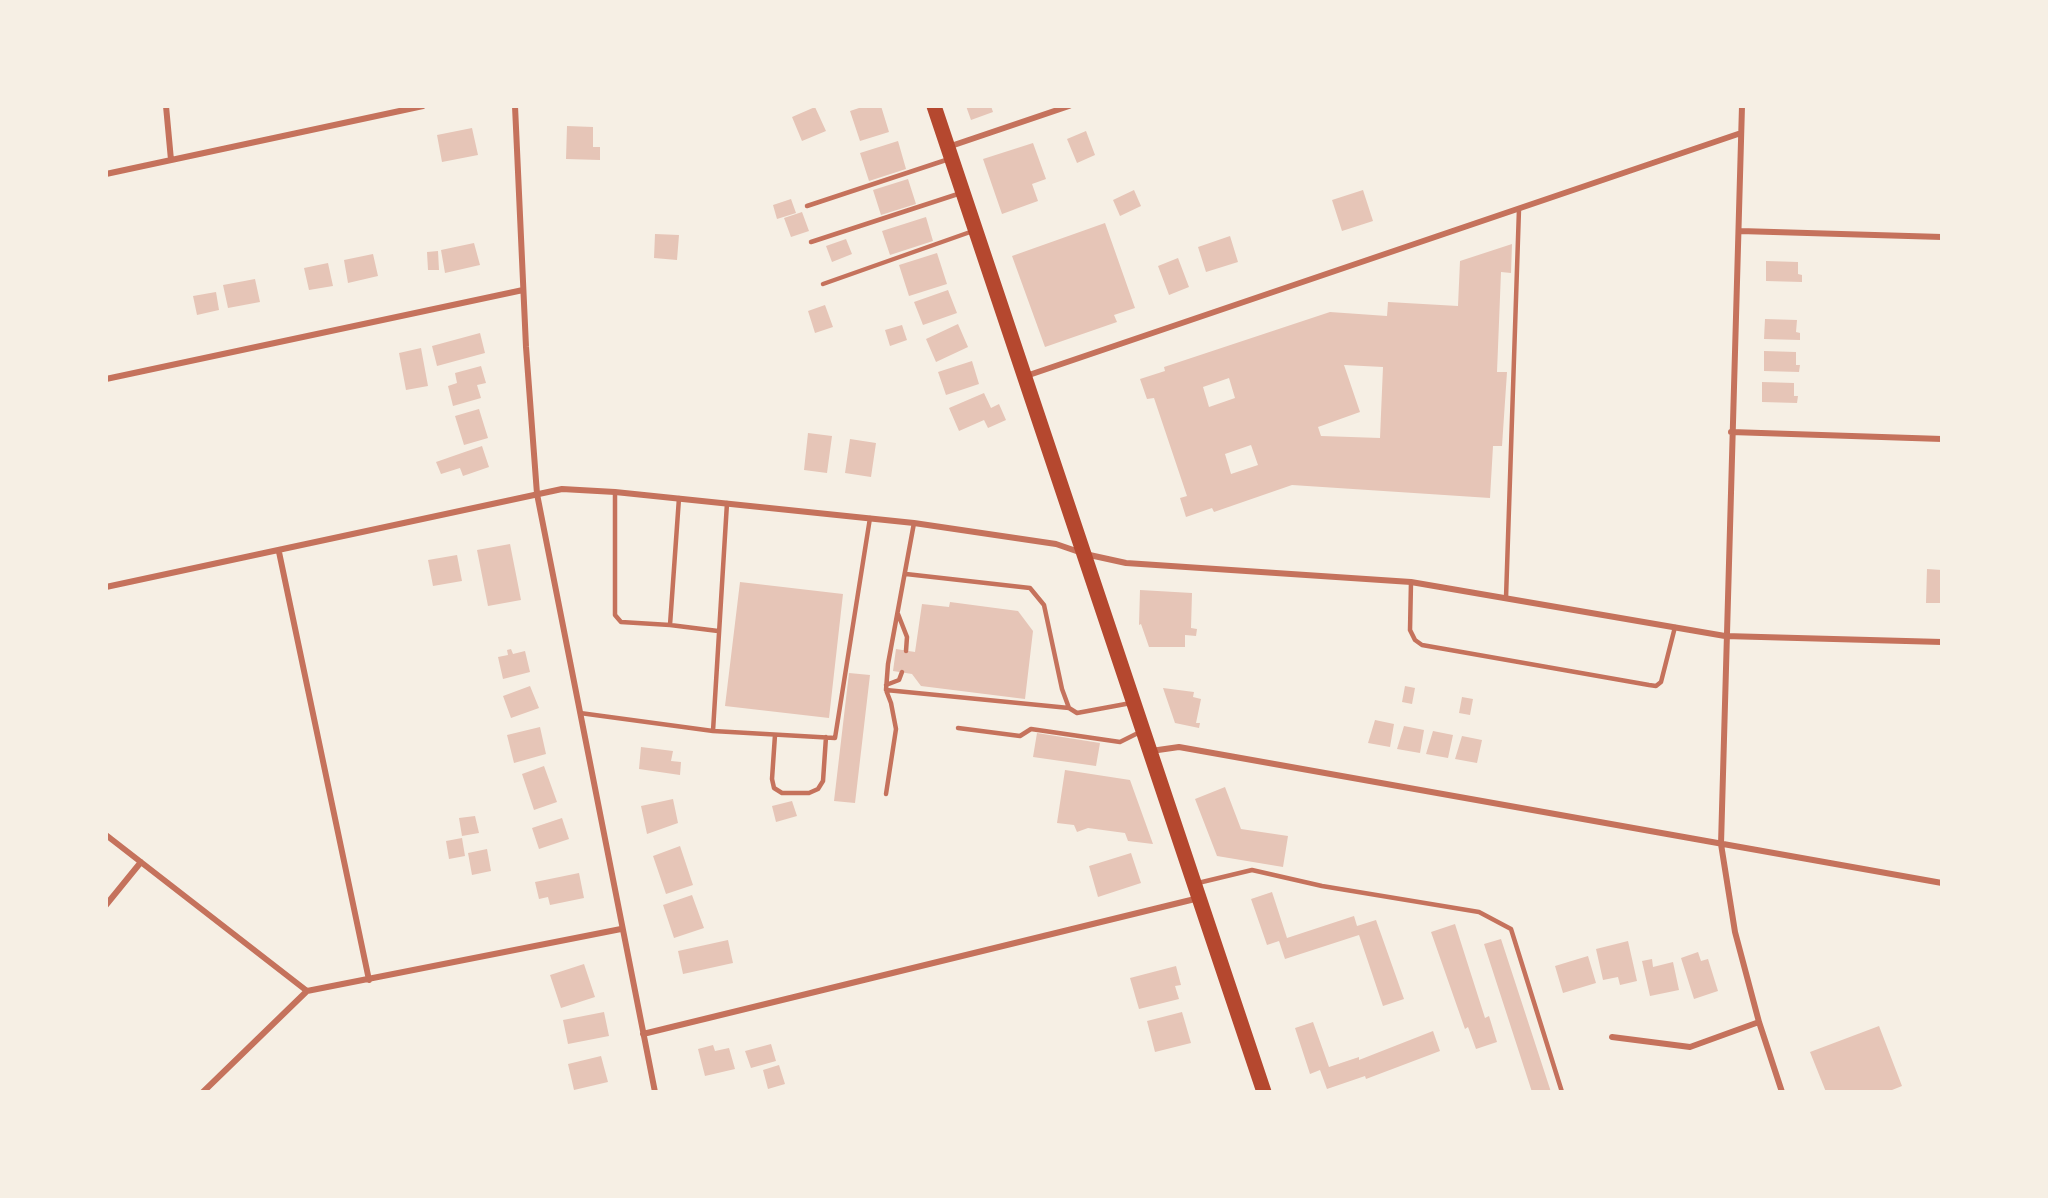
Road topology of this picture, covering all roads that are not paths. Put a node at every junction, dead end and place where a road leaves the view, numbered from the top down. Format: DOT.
graph roads {
  1 [pos="166,106"];
  2 [pos="423,106"];
  3 [pos="515,106"];
  4 [pos="934,106"];
  5 [pos="1069,106"];
  6 [pos="1742,106"];
  7 [pos="1741,133"];
  8 [pos="950,152"];
  9 [pos="171,160"];
  10 [pos="106,174"];
  11 [pos="963,192"];
  12 [pos="807,206"];
  13 [pos="1519,209"];
  14 [pos="976,230"];
  15 [pos="1740,231"];
  16 [pos="1941,237"];
  17 [pos="811,242"];
  18 [pos="823,284"];
  19 [pos="523,290"];
  20 [pos="1026,376"];
  21 [pos="106,379"];
  22 [pos="1731,432"];
  23 [pos="1941,439"];
  24 [pos="615,492"];
  25 [pos="537,494"];
  26 [pos="679,498"];
  27 [pos="727,503"];
  28 [pos="870,518"];
  29 [pos="914,523"];
  30 [pos="279,552"];
  31 [pos="1084,554"];
  32 [pos="906,574"];
  33 [pos="1411,582"];
  34 [pos="106,587"];
  35 [pos="1506,598"];
  36 [pos="898,614"];
  37 [pos="670,625"];
  38 [pos="1675,627"];
  39 [pos="717,631"];
  40 [pos="1725,636"];
  41 [pos="1941,642"];
  42 [pos="906,651"];
  43 [pos="902,672"];
  44 [pos="886,688"];
  45 [pos="1135,702"];
  46 [pos="1069,708"];
  47 [pos="580,713"];
  48 [pos="958,728"];
  49 [pos="1144,730"];
  50 [pos="713,731"];
  51 [pos="775,735"];
  52 [pos="826,737"];
  53 [pos="1151,751"];
  54 [pos="886,794"];
  55 [pos="106,835"];
  56 [pos="1721,844"];
  57 [pos="141,861"];
  58 [pos="1941,883"];
  59 [pos="1198,890"];
  60 [pos="106,905"];
  61 [pos="621,929"];
  62 [pos="369,980"];
  63 [pos="307,991"];
  64 [pos="1759,1022"];
  65 [pos="643,1034"];
  66 [pos="1612,1037"];
  67 [pos="203,1092"];
  68 [pos="655,1092"];
  69 [pos="1264,1092"];
  70 [pos="1562,1092"];
  71 [pos="1782,1092"];
  1 -- 9 [label="street"];
  2 -- 9 [label="street"];
  3 -- 19 [label="street"];
  4 -- 8 [label="main road"];
  5 -- 8 [label="street"];
  6 -- 7 [label="street"];
  7 -- 13 [label="street"];
  7 -- 15 [label="street"];
  8 -- 11 [label="main road"];
  8 -- 12 [label="lane"];
  9 -- 10 [label="street"];
  11 -- 14 [label="main road"];
  11 -- 17 [label="lane"];
  13 -- 20 [label="street"];
  13 -- 35 [label="lane"];
  14 -- 18 [label="lane"];
  14 -- 20 [label="main road"];
  15 -- 16 [label="street"];
  15 -- 22 [label="street"];
  19 -- 21 [label="street"];
  19 -- 25 [label="street"];
  20 -- 31 [label="main road"];
  22 -- 23 [label="street"];
  22 -- 40 [label="street"];
  24 -- 25 [label="street"];
  24 -- 26 [label="street"];
  24 -- 37 [label="lane"];
  25 -- 30 [label="street"];
  25 -- 47 [label="street"];
  26 -- 27 [label="street"];
  26 -- 37 [label="lane"];
  27 -- 28 [label="street"];
  27 -- 39 [label="lane"];
  28 -- 29 [label="street"];
  28 -- 52 [label="lane"];
  29 -- 31 [label="street"];
  29 -- 32 [label="lane"];
  30 -- 34 [label="street"];
  30 -- 62 [label="street"];
  31 -- 33 [label="street"];
  31 -- 45 [label="main road"];
  32 -- 36 [label="lane"];
  32 -- 46 [label="lane"];
  33 -- 35 [label="street"];
  33 -- 38 [label="lane"];
  35 -- 38 [label="street"];
  36 -- 42 [label="lane"];
  36 -- 44 [label="lane"];
  37 -- 39 [label="lane"];
  38 -- 40 [label="street"];
  39 -- 50 [label="lane"];
  40 -- 41 [label="street"];
  40 -- 56 [label="street"];
  43 -- 44 [label="lane"];
  44 -- 46 [label="lane"];
  44 -- 54 [label="lane"];
  45 -- 46 [label="lane"];
  45 -- 49 [label="main road"];
  47 -- 50 [label="lane"];
  47 -- 61 [label="street"];
  48 -- 49 [label="lane"];
  49 -- 53 [label="main road"];
  50 -- 51 [label="lane"];
  51 -- 52 [label="lane"];
  51 -- 52 [label="lane"];
  53 -- 56 [label="street"];
  53 -- 59 [label="main road"];
  55 -- 57 [label="street"];
  56 -- 58 [label="street"];
  56 -- 64 [label="street"];
  57 -- 60 [label="street"];
  57 -- 63 [label="street"];
  59 -- 65 [label="street"];
  59 -- 69 [label="main road"];
  59 -- 70 [label="lane"];
  61 -- 62 [label="street"];
  61 -- 65 [label="street"];
  62 -- 63 [label="street"];
  63 -- 67 [label="street"];
  64 -- 66 [label="street"];
  64 -- 71 [label="street"];
  65 -- 68 [label="street"];
}
